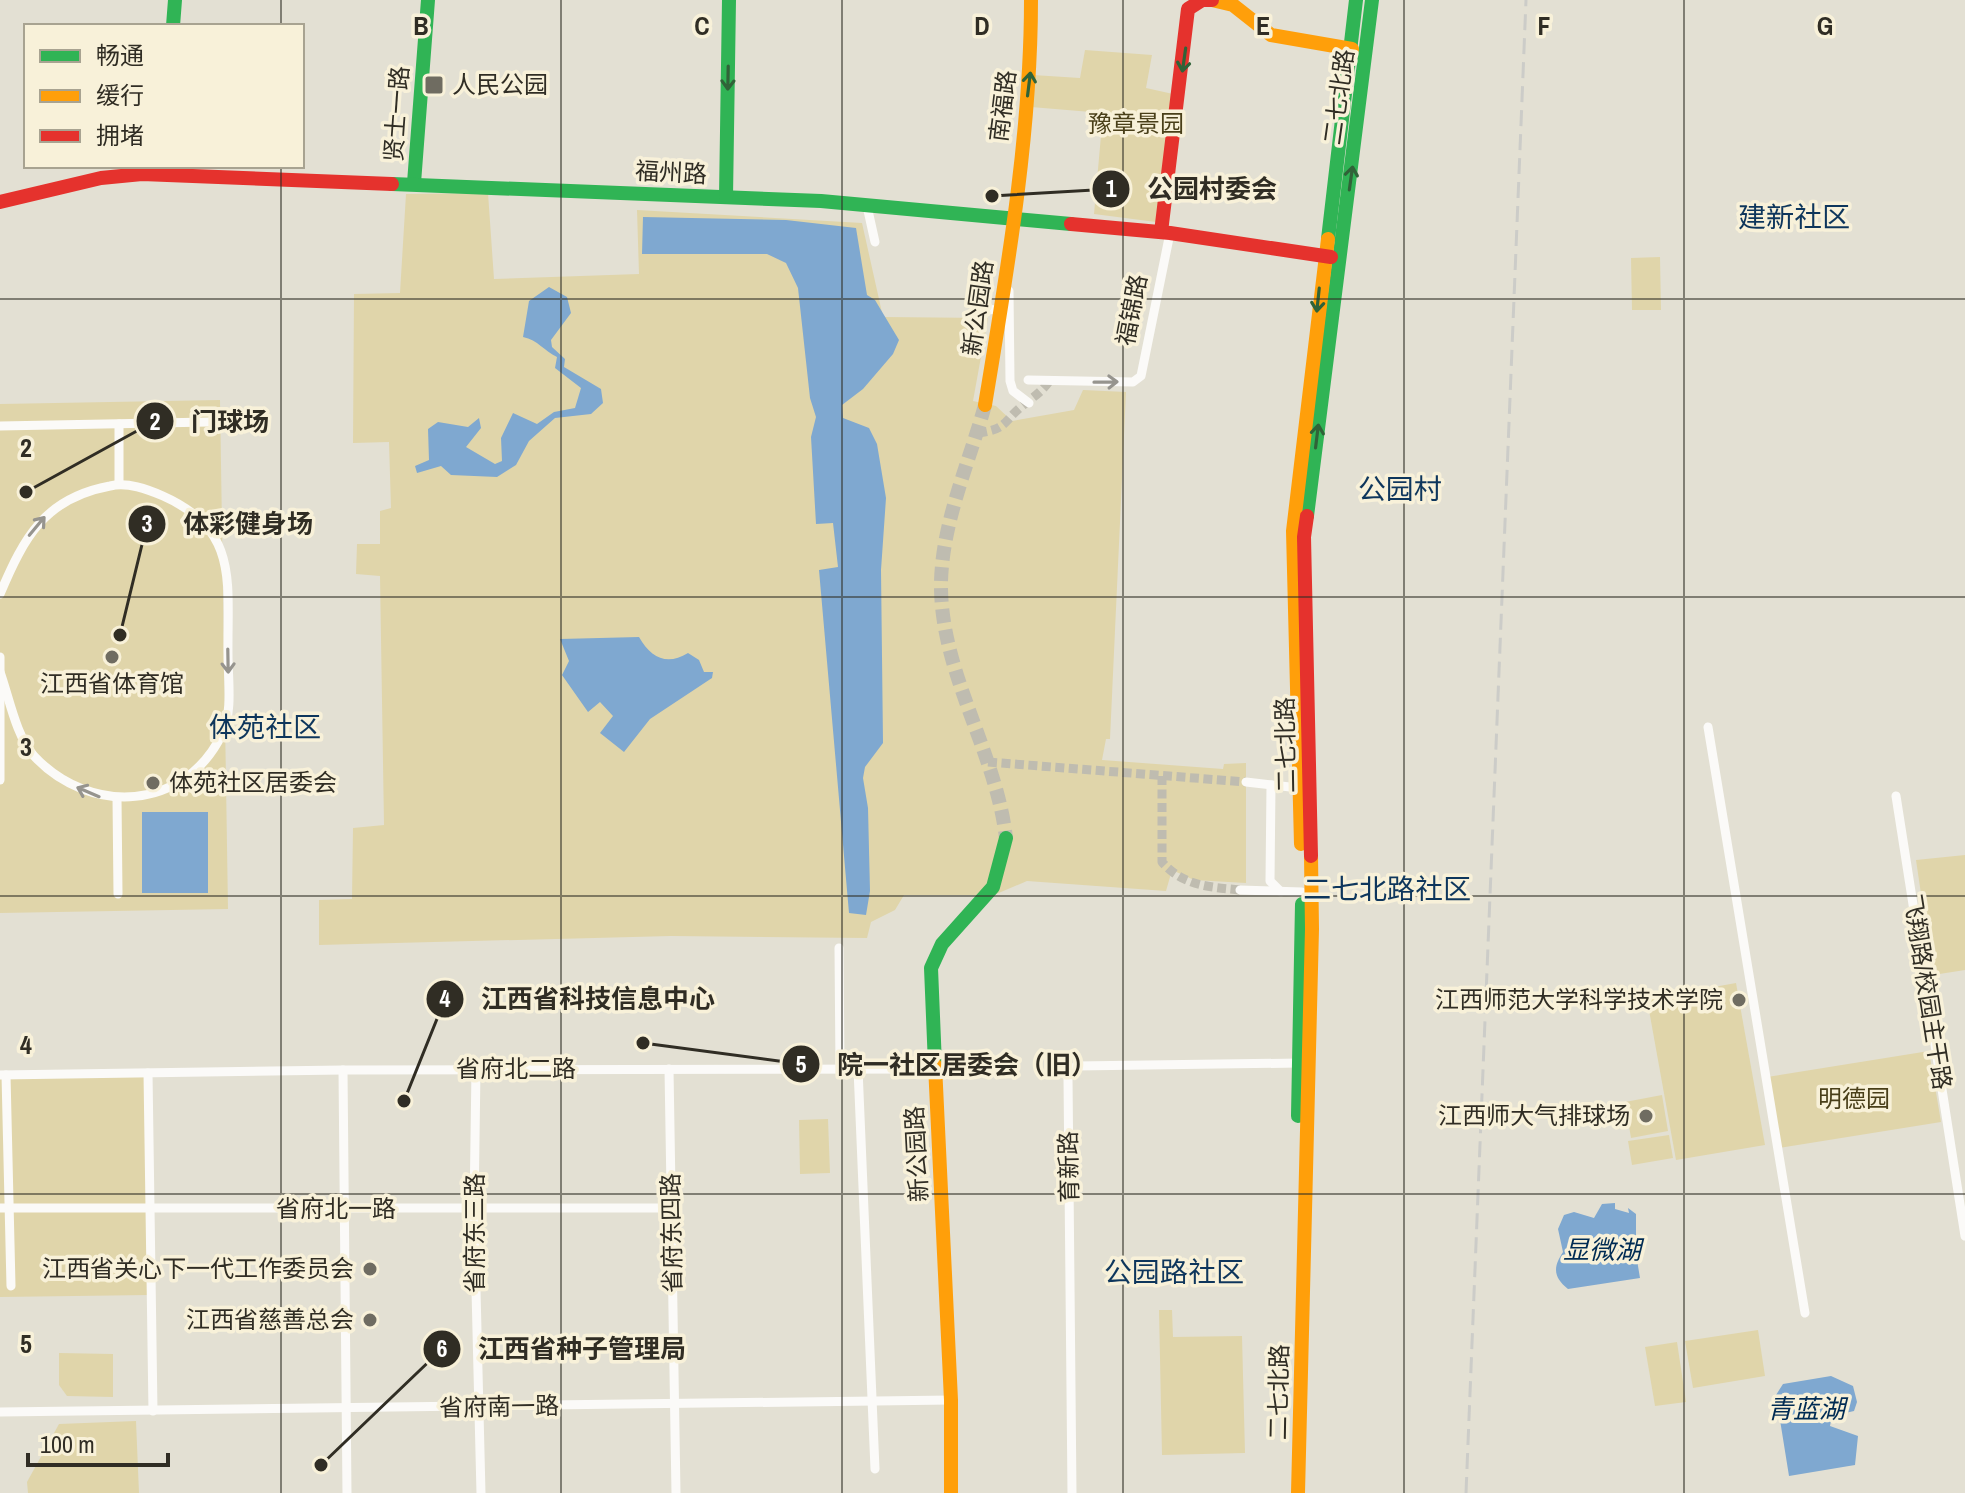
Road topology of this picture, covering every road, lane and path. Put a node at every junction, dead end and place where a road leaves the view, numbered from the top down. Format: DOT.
graph roads {
  1 [pos="175,0"];
  2 [pos="428,0"];
  3 [pos="729,0"];
  4 [pos="1031,0"];
  5 [pos="1212,0"];
  6 [pos="1356,0"];
  7 [pos="1372,0"];
  8 [pos="173,24"];
  9 [pos="1352,49"];
  10 [pos="164,170"];
  11 [pos="414,183"];
  12 [pos="726,197"];
  13 [pos="0,202"];
  14 [pos="867,206"];
  15 [pos="1011,217"];
  16 [pos="1166,233"];
  17 [pos="875,242"];
  18 [pos="1008,248"];
  19 [pos="1323,257"];
  20 [pos="1339,258"];
  21 [pos="977,309"];
  22 [pos="1001,310"];
  23 [pos="1028,380"];
  24 [pos="1029,403"];
  25 [pos="985,405"];
  26 [pos="209,422"];
  27 [pos="119,424"];
  28 [pos="0,426"];
  29 [pos="119,484"];
  30 [pos="0,594"];
  31 [pos="0,657"];
  32 [pos="0,672"];
  33 [pos="1708,727"];
  34 [pos="1,780"];
  35 [pos="1246,782"];
  36 [pos="1271,785"];
  37 [pos="1299,788"];
  38 [pos="1896,796"];
  39 [pos="117,798"];
  40 [pos="1006,838"];
  41 [pos="1240,890"];
  42 [pos="1281,892"];
  43 [pos="1302,892"];
  44 [pos="118,894"];
  45 [pos="839,948"];
  46 [pos="1299,1063"];
  47 [pos="476,1069"];
  48 [pos="669,1069"];
  49 [pos="840,1069"];
  50 [pos="858,1069"];
  51 [pos="935,1069"];
  52 [pos="343,1070"];
  53 [pos="148,1073"];
  54 [pos="3,1075"];
  55 [pos="149,1207"];
  56 [pos="4,1208"];
  57 [pos="672,1208"];
  58 [pos="474,1209"];
  59 [pos="344,1210"];
  60 [pos="1965,1236"];
  61 [pos="11,1286"];
  62 [pos="1805,1313"];
  63 [pos="951,1400"];
  64 [pos="873,1402"];
  65 [pos="675,1405"];
  66 [pos="478,1407"];
  67 [pos="347,1410"];
  68 [pos="153,1411"];
  69 [pos="0,1412"];
  70 [pos="875,1469"];
  71 [pos="347,1493"];
  72 [pos="481,1493"];
  73 [pos="676,1493"];
  74 [pos="951,1493"];
  75 [pos="1072,1493"];
  76 [pos="1289,1493"];
  77 [pos="1298,1493"];
  1 -- 8 [label="street"];
  2 -- 11 [label="street, 贤士一路"];
  3 -- 12 [label="street, one-way"];
  15 -- 4 [label="street, 南福路, one-way"];
  5 -- 9 [label="street, 福锦路"];
  5 -- 16 [label="street, 福锦路, one-way"];
  6 -- 9 [label="street, 二七北路"];
  20 -- 7 [label="street, 二七北路, one-way"];
  9 -- 19 [label="street, 二七北路"];
  10 -- 11 [label="street, 福州路"];
  10 -- 13 [label="street, 福州路"];
  11 -- 12 [label="street, 福州路"];
  12 -- 14 [label="street, 福州路"];
  14 -- 15 [label="street, 福州路"];
  14 -- 17 [label="street"];
  15 -- 16 [label="street, 福州路"];
  15 -- 18 [label="street, 新公园路"];
  16 -- 19 [label="street, 福州路"];
  23 -- 16 [label="street, 福锦路, one-way"];
  18 -- 22 [label="street, 新公园路"];
  18 -- 24 [label="street"];
  19 -- 20 [label="street, 福州路"];
  19 -- 37 [label="street, 二七北路, one-way"];
  77 -- 20 [label="street, 二七北路, one-way"];
  21 -- 22 [label="street"];
  22 -- 25 [label="street, 新公园路"];
  26 -- 27 [label="street"];
  27 -- 28 [label="street"];
  27 -- 29 [label="street"];
  30 -- 29 [label="street, one-way"];
  29 -- 39 [label="street, one-way"];
  31 -- 32 [label="street"];
  32 -- 34 [label="street"];
  39 -- 32 [label="street, one-way"];
  33 -- 62 [label="street"];
  35 -- 36 [label="street"];
  36 -- 37 [label="street"];
  36 -- 42 [label="street"];
  37 -- 43 [label="street, 二七北路"];
  38 -- 60 [label="street, 飞翔路/校园主干路"];
  39 -- 44 [label="street"];
  40 -- 51 [label="street, 新公园路"];
  41 -- 42 [label="street"];
  42 -- 43 [label="street"];
  43 -- 46 [label="street, 二七北路"];
  45 -- 49 [label="street"];
  46 -- 75 [label="street, 育新路"];
  46 -- 76 [label="street, 二七北路"];
  47 -- 48 [label="street, 省府北二路"];
  47 -- 52 [label="street, 省府北二路"];
  47 -- 58 [label="street, 省府东三路"];
  48 -- 49 [label="street, 省府北二路"];
  48 -- 57 [label="street, 省府东四路"];
  49 -- 50 [label="street, 省府北二路"];
  50 -- 51 [label="street, 省府北二路"];
  50 -- 64 [label="street"];
  51 -- 63 [label="street, 新公园路"];
  52 -- 53 [label="street, 省府北二路"];
  52 -- 59 [label="street"];
  53 -- 54 [label="street, 省府北二路"];
  53 -- 55 [label="street"];
  54 -- 56 [label="street"];
  55 -- 56 [label="street, 省府北一路"];
  55 -- 59 [label="street, 省府北一路"];
  55 -- 68 [label="street"];
  56 -- 61 [label="street"];
  57 -- 58 [label="street, 省府北一路"];
  57 -- 65 [label="street, 省府东四路"];
  58 -- 59 [label="street, 省府北一路"];
  58 -- 66 [label="street, 省府东三路"];
  59 -- 67 [label="street"];
  63 -- 64 [label="street, 省府南一路"];
  63 -- 74 [label="street, 新公园路"];
  64 -- 65 [label="street, 省府南一路"];
  64 -- 70 [label="street"];
  65 -- 66 [label="street, 省府南一路"];
  65 -- 73 [label="street, 省府东四路"];
  66 -- 67 [label="street, 省府南一路"];
  66 -- 72 [label="street, 省府东三路"];
  67 -- 68 [label="street, 省府南一路"];
  67 -- 71 [label="street"];
  68 -- 69 [label="street, 省府南一路"];
}
